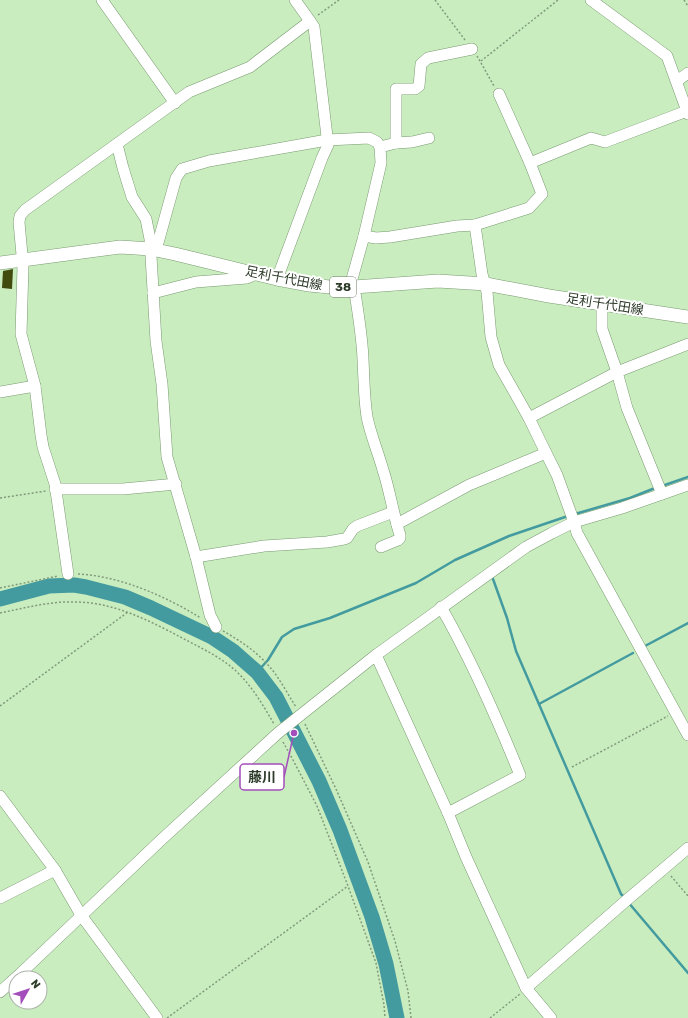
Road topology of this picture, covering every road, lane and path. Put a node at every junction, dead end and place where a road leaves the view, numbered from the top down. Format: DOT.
graph roads {
  1 [pos="102,0"];
  2 [pos="295,0"];
  3 [pos="339,0"];
  4 [pos="436,0"];
  5 [pos="558,0"];
  6 [pos="591,0"];
  7 [pos="684,0"];
  8 [pos="688,6"];
  9 [pos="310,21"];
  10 [pos="472,49"];
  11 [pos="481,61"];
  12 [pos="688,73"];
  13 [pos="677,81"];
  14 [pos="499,94"];
  15 [pos="174,103"];
  16 [pos="688,112"];
  17 [pos="429,138"];
  18 [pos="327,140"];
  19 [pos="396,143"];
  20 [pos="117,144"];
  21 [pos="380,147"];
  22 [pos="530,164"];
  23 [pos="475,225"];
  24 [pos="364,236"];
  25 [pos="154,250"];
  26 [pos="22,260"];
  27 [pos="0,263"];
  28 [pos="256,274"];
  29 [pos="277,279"];
  30 [pos="486,284"];
  31 [pos="353,287"];
  32 [pos="153,293"];
  33 [pos="602,304"];
  34 [pos="688,317"];
  35 [pos="688,344"];
  36 [pos="617,372"];
  37 [pos="35,386"];
  38 [pos="0,392"];
  39 [pos="529,418"];
  40 [pos="546,453"];
  41 [pos="176,484"];
  42 [pos="688,485"];
  43 [pos="55,489"];
  44 [pos="662,494"];
  45 [pos="0,498"];
  46 [pos="393,512"];
  47 [pos="574,522"];
  48 [pos="397,524"];
  49 [pos="380,547"];
  50 [pos="196,557"];
  51 [pos="68,574"];
  52 [pos="0,588"];
  53 [pos="440,607"];
  54 [pos="128,612"];
  55 [pos="0,613"];
  56 [pos="216,627"];
  57 [pos="376,655"];
  58 [pos="0,706"];
  59 [pos="676,712"];
  60 [pos="299,715"];
  61 [pos="279,732"];
  62 [pos="688,735"];
  63 [pos="572,767"];
  64 [pos="0,796"];
  65 [pos="448,813"];
  66 [pos="688,848"];
  67 [pos="664,868"];
  68 [pos="55,870"];
  69 [pos="348,886"];
  70 [pos="688,896"];
  71 [pos="0,898"];
  72 [pos="81,915"];
  73 [pos="526,988"];
  74 [pos="0,992"];
  75 [pos="157,1018"];
  76 [pos="167,1018"];
  77 [pos="385,1018"];
  78 [pos="411,1018"];
  79 [pos="490,1018"];
  80 [pos="551,1018"];
  1 -- 15 [label="street"];
  2 -- 9 [label="street"];
  3 -- 9 [label="path"];
  4 -- 10 [label="path"];
  5 -- 11 [label="path"];
  6 -- 13 [label="street"];
  7 -- 8 [label="path"];
  9 -- 15 [label="street"];
  9 -- 18 [label="street"];
  10 -- 11 [label="path"];
  10 -- 19 [label="street"];
  11 -- 14 [label="path"];
  12 -- 13 [label="street"];
  13 -- 16 [label="street"];
  14 -- 22 [label="street"];
  15 -- 20 [label="street"];
  16 -- 22 [label="street"];
  17 -- 19 [label="street"];
  18 -- 21 [label="street"];
  18 -- 25 [label="street"];
  18 -- 29 [label="street"];
  19 -- 21 [label="street"];
  20 -- 25 [label="street"];
  20 -- 26 [label="street"];
  21 -- 24 [label="street"];
  22 -- 23 [label="street"];
  23 -- 24 [label="street"];
  23 -- 30 [label="street"];
  24 -- 31 [label="street"];
  25 -- 26 [label="main road, 足利千代田線 / 38"];
  25 -- 28 [label="main road, 足利千代田線 / 38"];
  25 -- 32 [label="street"];
  26 -- 27 [label="main road, 足利千代田線 / 38"];
  26 -- 37 [label="street"];
  28 -- 29 [label="main road, 足利千代田線 / 38"];
  28 -- 32 [label="street"];
  29 -- 31 [label="main road, 足利千代田線 / 38"];
  30 -- 31 [label="main road, 足利千代田線 / 38"];
  30 -- 33 [label="main road, 足利千代田線 / 38"];
  30 -- 39 [label="street"];
  31 -- 46 [label="street"];
  32 -- 41 [label="street"];
  33 -- 34 [label="main road, 足利千代田線 / 38"];
  33 -- 36 [label="street"];
  35 -- 36 [label="street"];
  36 -- 39 [label="street"];
  36 -- 44 [label="street"];
  37 -- 38 [label="street"];
  37 -- 43 [label="street"];
  39 -- 40 [label="street"];
  40 -- 47 [label="street"];
  40 -- 48 [label="street"];
  41 -- 43 [label="street"];
  41 -- 50 [label="street"];
  42 -- 44 [label="street"];
  43 -- 45 [label="path"];
  43 -- 51 [label="street"];
  44 -- 47 [label="street"];
  46 -- 48 [label="street"];
  46 -- 50 [label="street"];
  47 -- 53 [label="street"];
  47 -- 59 [label="street"];
  48 -- 49 [label="street"];
  50 -- 56 [label="street"];
  51 -- 52 [label="path"];
  51 -- 56 [label="path"];
  53 -- 57 [label="street"];
  53 -- 65 [label="street"];
  54 -- 55 [label="path"];
  54 -- 58 [label="path"];
  54 -- 61 [label="path"];
  56 -- 60 [label="path"];
  57 -- 60 [label="street"];
  57 -- 65 [label="street"];
  59 -- 62 [label="street"];
  59 -- 63 [label="path"];
  60 -- 61 [label="street"];
  60 -- 78 [label="path"];
  61 -- 69 [label="path"];
  61 -- 72 [label="street"];
  64 -- 68 [label="street"];
  65 -- 73 [label="street"];
  66 -- 67 [label="street"];
  67 -- 70 [label="path"];
  67 -- 73 [label="street"];
  68 -- 71 [label="street"];
  68 -- 72 [label="street"];
  69 -- 76 [label="path"];
  69 -- 77 [label="path"];
  72 -- 74 [label="street"];
  72 -- 75 [label="street"];
  73 -- 79 [label="path"];
  73 -- 80 [label="street"];
}
